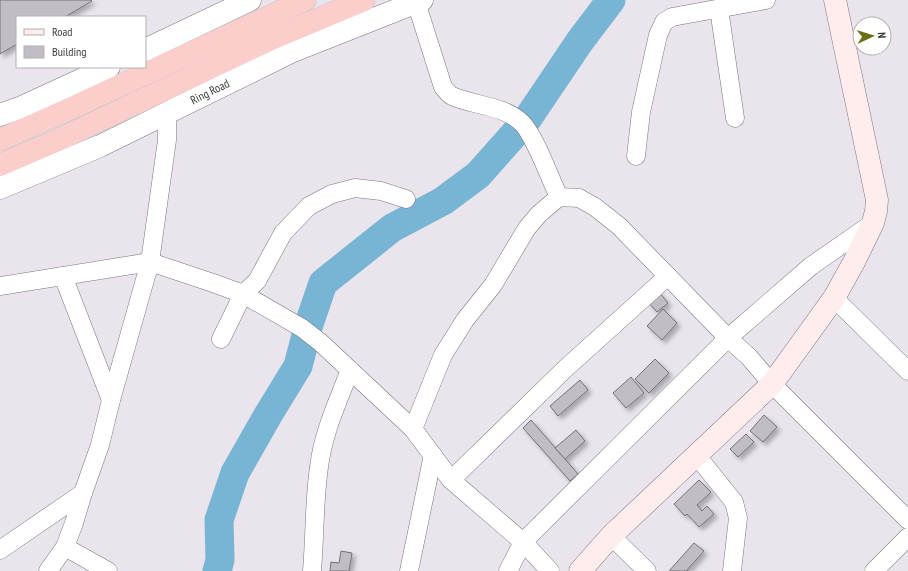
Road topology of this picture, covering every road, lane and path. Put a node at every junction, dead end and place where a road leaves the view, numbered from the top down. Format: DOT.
graph roads {
  1 [pos="250,0"];
  2 [pos="305,0"];
  3 [pos="364,0"];
  4 [pos="766,0"];
  5 [pos="835,0"];
  6 [pos="419,1"];
  7 [pos="720,9"];
  8 [pos="146,50"];
  9 [pos="107,68"];
  10 [pos="167,112"];
  11 [pos="0,115"];
  12 [pos="735,118"];
  13 [pos="0,140"];
  14 [pos="636,156"];
  15 [pos="0,165"];
  16 [pos="0,188"];
  17 [pos="559,197"];
  18 [pos="406,199"];
  19 [pos="873,223"];
  20 [pos="150,262"];
  21 [pos="63,276"];
  22 [pos="668,276"];
  23 [pos="0,286"];
  24 [pos="243,294"];
  25 [pos="834,298"];
  26 [pos="728,338"];
  27 [pos="221,339"];
  28 [pos="350,370"];
  29 [pos="908,371"];
  30 [pos="772,384"];
  31 [pos="111,400"];
  32 [pos="414,430"];
  33 [pos="433,455"];
  34 [pos="698,456"];
  35 [pos="451,480"];
  36 [pos="83,493"];
  37 [pos="908,520"];
  38 [pos="611,536"];
  39 [pos="908,537"];
  40 [pos="523,542"];
  41 [pos="65,547"];
  42 [pos="0,550"];
  43 [pos="48,571"];
  44 [pos="108,571"];
  45 [pos="312,571"];
  46 [pos="409,571"];
  47 [pos="508,571"];
  48 [pos="550,571"];
  49 [pos="580,571"];
  50 [pos="647,571"];
  51 [pos="732,571"];
  52 [pos="874,571"];
  1 -- 8 [label="street"];
  2 -- 13 [label="highway"];
  3 -- 15 [label="highway, Ring Road"];
  4 -- 7 [label="street"];
  5 -- 19 [label="main road"];
  6 -- 10 [label="street, Ring Road"];
  6 -- 17 [label="street"];
  7 -- 12 [label="street"];
  7 -- 14 [label="street"];
  9 -- 11 [label="street"];
  10 -- 16 [label="street, Ring Road"];
  10 -- 20 [label="street"];
  17 -- 22 [label="street"];
  17 -- 32 [label="street"];
  18 -- 24 [label="street"];
  19 -- 25 [label="main road"];
  19 -- 26 [label="street"];
  20 -- 21 [label="street"];
  20 -- 24 [label="street"];
  20 -- 31 [label="street"];
  21 -- 23 [label="street"];
  21 -- 31 [label="street"];
  22 -- 26 [label="street"];
  22 -- 35 [label="street"];
  24 -- 27 [label="street"];
  24 -- 28 [label="street"];
  25 -- 29 [label="street"];
  25 -- 30 [label="main road"];
  26 -- 30 [label="street"];
  26 -- 40 [label="street"];
  28 -- 32 [label="street"];
  28 -- 45 [label="street"];
  30 -- 34 [label="main road"];
  30 -- 37 [label="street"];
  31 -- 36 [label="street"];
  32 -- 33 [label="street"];
  33 -- 35 [label="street"];
  33 -- 46 [label="street"];
  34 -- 38 [label="main road"];
  34 -- 51 [label="street"];
  35 -- 40 [label="street"];
  36 -- 41 [label="street"];
  36 -- 42 [label="street"];
  38 -- 49 [label="main road"];
  38 -- 50 [label="street"];
  39 -- 52 [label="street"];
  40 -- 47 [label="street"];
  40 -- 48 [label="street"];
  41 -- 43 [label="street"];
  41 -- 44 [label="street"];
}
